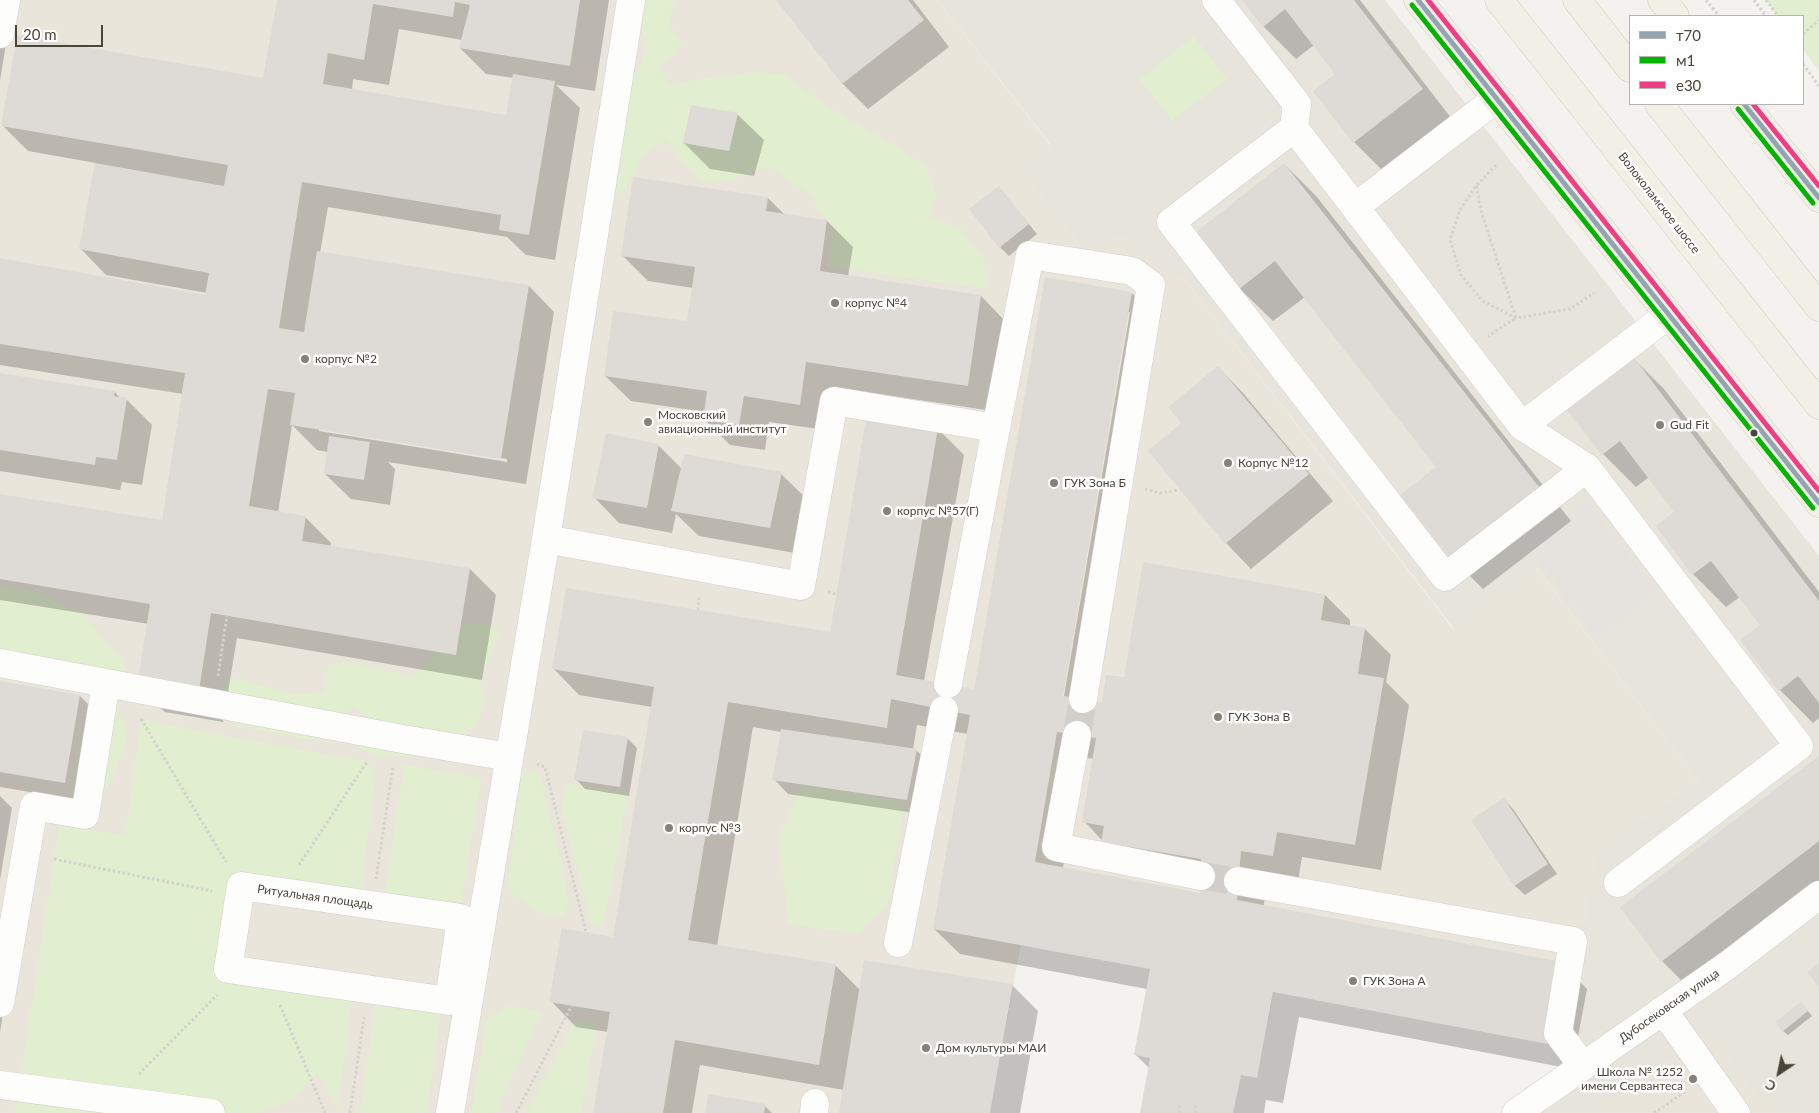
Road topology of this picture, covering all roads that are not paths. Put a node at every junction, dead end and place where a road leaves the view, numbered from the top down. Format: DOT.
graph roads {
  1 [pos="6,0"];
  2 [pos="631,0"];
  3 [pos="1216,0"];
  4 [pos="1418,0"];
  5 [pos="1499,0"];
  6 [pos="1577,0"];
  7 [pos="1662,0"];
  8 [pos="1674,15"];
  9 [pos="0,34"];
  10 [pos="1629,67"];
  11 [pos="1496,99"];
  12 [pos="1659,105"];
  13 [pos="1745,105"];
  14 [pos="1294,128"];
  15 [pos="1819,198"];
  16 [pos="1355,206"];
  17 [pos="1819,307"];
  18 [pos="1668,314"];
  19 [pos="1819,405"];
  20 [pos="1522,426"];
  21 [pos="996,428"];
  22 [pos="1587,468"];
  23 [pos="1819,503"];
  24 [pos="546,540"];
  25 [pos="0,663"];
  26 [pos="106,683"];
  27 [pos="1083,699"];
  28 [pos="1077,734"];
  29 [pos="508,757"];
  30 [pos="1201,876"];
  31 [pos="1238,881"];
  32 [pos="1618,883"];
  33 [pos="1816,904"];
  34 [pos="898,943"];
  35 [pos="368,990"];
  36 [pos="0,1003"];
  37 [pos="1663,1010"];
  38 [pos="1583,1066"];
  39 [pos="0,1085"];
  40 [pos="1533,1108"];
  41 [pos="211,1113"];
  42 [pos="450,1113"];
  43 [pos="1736,1113"];
  1 -- 9 [label="street"];
  2 -- 24 [label="street"];
  3 -- 14 [label="street"];
  4 -- 11 [label="main road"];
  5 -- 19 [label="main road, Волоколамское шоссе"];
  6 -- 10 [label="main road"];
  7 -- 8 [label="main road"];
  11 -- 16 [label="street"];
  11 -- 18 [label="main road"];
  12 -- 17 [label="main road"];
  13 -- 15 [label="main road"];
  14 -- 16 [label="street"];
  14 -- 22 [label="street"];
  16 -- 20 [label="street"];
  18 -- 20 [label="street"];
  18 -- 23 [label="main road"];
  20 -- 22 [label="street"];
  21 -- 24 [label="street"];
  21 -- 27 [label="street"];
  21 -- 34 [label="street"];
  22 -- 32 [label="street"];
  24 -- 29 [label="street"];
  25 -- 26 [label="street"];
  26 -- 29 [label="street"];
  26 -- 36 [label="street"];
  28 -- 30 [label="street"];
  29 -- 42 [label="street"];
  31 -- 38 [label="street"];
  33 -- 37 [label="street, Дубосековская улица"];
  35 -- 35 [label="street, Ритуальная площадь"];
  37 -- 38 [label="street, Дубосековская улица"];
  37 -- 43 [label="street"];
  38 -- 40 [label="street, Дубосековская улица"];
  39 -- 41 [label="street"];
}
